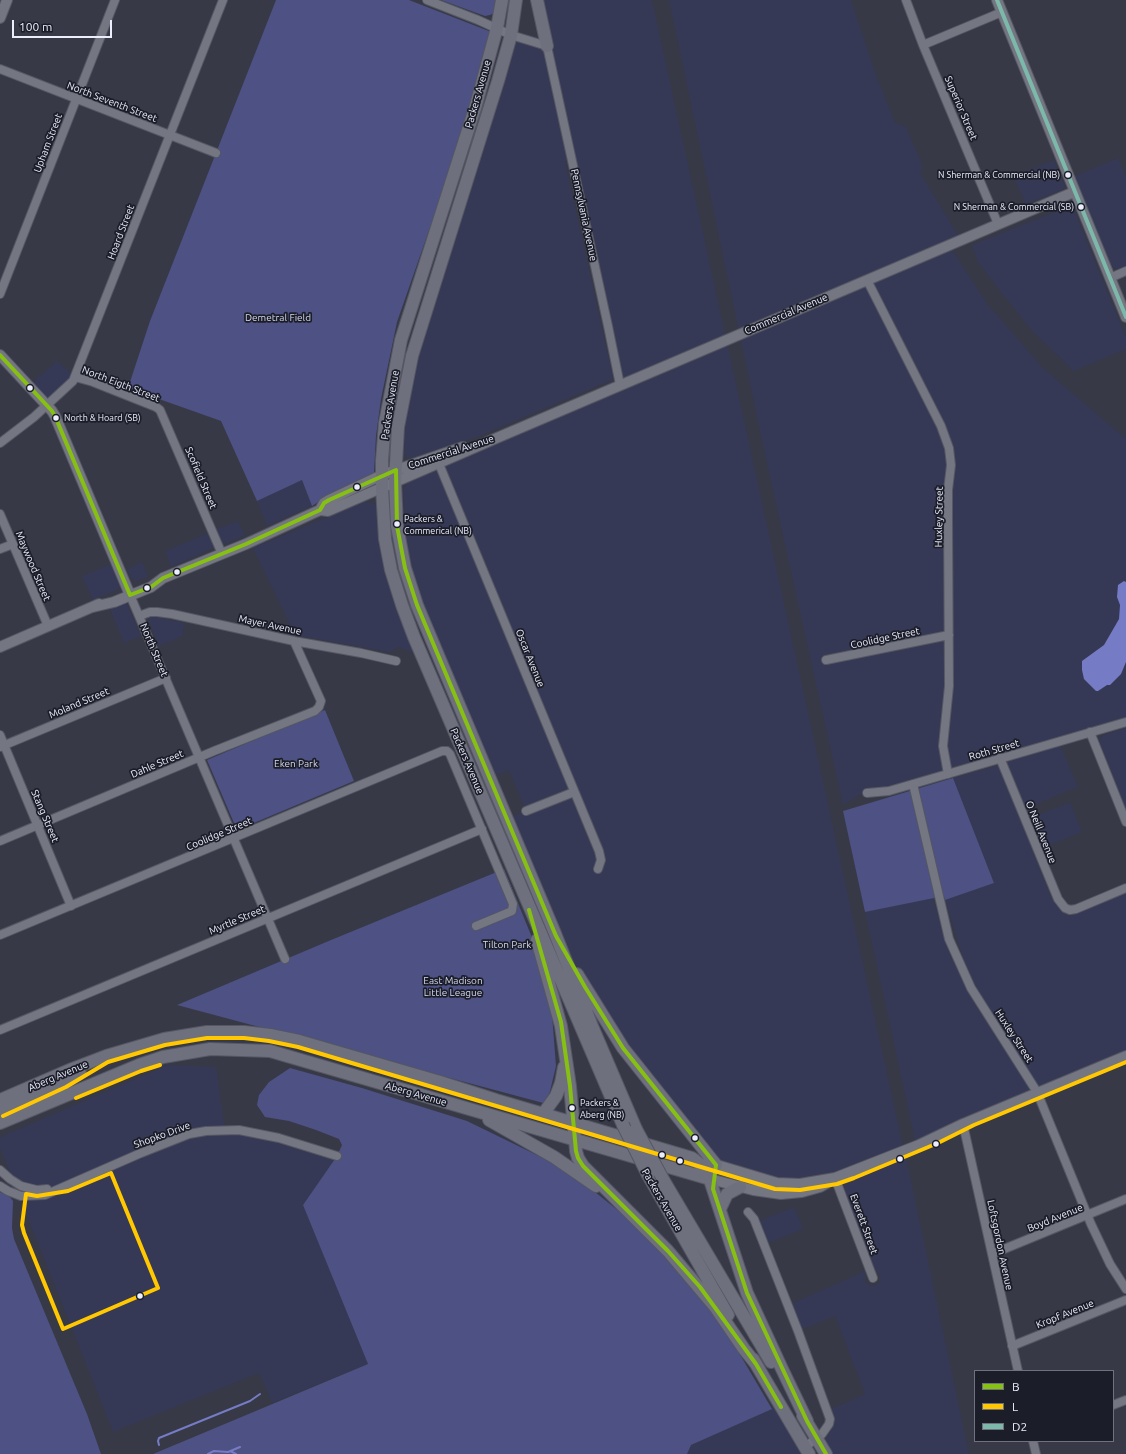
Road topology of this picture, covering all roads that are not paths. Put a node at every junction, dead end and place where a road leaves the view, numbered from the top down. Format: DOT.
graph roads {
  1 [pos="7,0"];
  2 [pos="114,0"];
  3 [pos="222,0"];
  4 [pos="427,0"];
  5 [pos="502,0"];
  6 [pos="516,0"];
  7 [pos="537,0"];
  8 [pos="906,0"];
  9 [pos="997,0"];
  10 [pos="1002,12"];
  11 [pos="0,18"];
  12 [pos="497,28"];
  13 [pos="511,35"];
  14 [pos="923,45"];
  15 [pos="547,46"];
  16 [pos="0,69"];
  17 [pos="76,98"];
  18 [pos="170,135"];
  19 [pos="216,153"];
  20 [pos="1074,192"];
  21 [pos="998,224"];
  22 [pos="1126,271"];
  23 [pos="1110,278"];
  24 [pos="867,280"];
  25 [pos="0,294"];
  26 [pos="1126,317"];
  27 [pos="0,355"];
  28 [pos="75,377"];
  29 [pos="620,385"];
  30 [pos="46,405"];
  31 [pos="160,410"];
  32 [pos="0,443"];
  33 [pos="437,460"];
  34 [pos="396,470"];
  35 [pos="382,475"];
  36 [pos="395,482"];
  37 [pos="382,488"];
  38 [pos="320,510"];
  39 [pos="0,514"];
  40 [pos="12,544"];
  41 [pos="0,549"];
  42 [pos="222,554"];
  43 [pos="129,592"];
  44 [pos="140,616"];
  45 [pos="48,626"];
  46 [pos="949,635"];
  47 [pos="294,641"];
  48 [pos="0,647"];
  49 [pos="826,660"];
  50 [pos="396,661"];
  51 [pos="166,678"];
  52 [pos="1126,722"];
  53 [pos="1090,732"];
  54 [pos="0,734"];
  55 [pos="2,746"];
  56 [pos="199,757"];
  57 [pos="1000,758"];
  58 [pos="948,774"];
  59 [pos="913,784"];
  60 [pos="574,792"];
  61 [pos="867,793"];
  62 [pos="526,811"];
  63 [pos="1126,822"];
  64 [pos="38,825"];
  65 [pos="482,829"];
  66 [pos="234,838"];
  67 [pos="0,841"];
  68 [pos="598,869"];
  69 [pos="1126,888"];
  70 [pos="526,900"];
  71 [pos="71,906"];
  72 [pos="268,918"];
  73 [pos="476,926"];
  74 [pos="0,936"];
  75 [pos="556,936"];
  76 [pos="285,959"];
  77 [pos="0,1030"];
  78 [pos="565,1054"];
  79 [pos="106,1056"];
  80 [pos="1126,1059"];
  81 [pos="1039,1095"];
  82 [pos="0,1100"];
  83 [pos="0,1110"];
  84 [pos="470,1110"];
  85 [pos="543,1114"];
  86 [pos="0,1123"];
  87 [pos="574,1124"];
  88 [pos="964,1126"];
  89 [pos="688,1129"];
  90 [pos="575,1140"];
  91 [pos="608,1148"];
  92 [pos="337,1156"];
  93 [pos="690,1157"];
  94 [pos="716,1165"];
  95 [pos="0,1170"];
  96 [pos="835,1178"];
  97 [pos="710,1179"];
  98 [pos="67,1185"];
  99 [pos="0,1186"];
  100 [pos="740,1187"];
  101 [pos="1126,1199"];
  102 [pos="720,1209"];
  103 [pos="748,1212"];
  104 [pos="1087,1215"];
  105 [pos="635,1218"];
  106 [pos="992,1254"];
  107 [pos="873,1278"];
  108 [pos="1126,1289"];
  109 [pos="1126,1300"];
  110 [pos="1012,1346"];
  111 [pos="756,1364"];
  112 [pos="1018,1370"];
  113 [pos="1126,1400"];
  114 [pos="1114,1405"];
  115 [pos="807,1422"];
  116 [pos="817,1438"];
  117 [pos="1033,1442"];
  118 [pos="807,1450"];
  119 [pos="826,1454"];
  120 [pos="1036,1454"];
  1 -- 11 [label="street"];
  2 -- 17 [label="street, Upham Street"];
  3 -- 18 [label="street, Hoard Street"];
  4 -- 12 [label="street"];
  5 -- 12 [label="main road"];
  6 -- 13 [label="main road"];
  7 -- 15 [label="main road"];
  8 -- 14 [label="street, Superior Street"];
  9 -- 10 [label="street"];
  10 -- 14 [label="street"];
  10 -- 20 [label="street"];
  12 -- 13 [label="street"];
  12 -- 35 [label="main road, Packers Avenue"];
  13 -- 15 [label="street"];
  13 -- 34 [label="main road, Packers Avenue"];
  14 -- 21 [label="street, Superior Street"];
  15 -- 29 [label="street, Pennsylvania Avenue"];
  16 -- 17 [label="street, North Seventh Street"];
  17 -- 18 [label="street, North Seventh Street"];
  17 -- 25 [label="street, Upham Street"];
  18 -- 19 [label="street, North Seventh Street"];
  18 -- 28 [label="street, Hoard Street"];
  20 -- 21 [label="street, Commercial Avenue"];
  20 -- 23 [label="street"];
  21 -- 24 [label="street, Commercial Avenue"];
  22 -- 23 [label="street"];
  23 -- 26 [label="street"];
  24 -- 29 [label="street, Commercial Avenue"];
  24 -- 46 [label="street, Huxley Street"];
  27 -- 30 [label="street, North Street"];
  28 -- 30 [label="street, Hoard Street"];
  28 -- 31 [label="street, North Eigth Street"];
  29 -- 33 [label="street, Commercial Avenue"];
  30 -- 32 [label="street, Hoard Street"];
  30 -- 43 [label="street, North Street"];
  31 -- 42 [label="street, Scofield Street"];
  33 -- 34 [label="street, Commercial Avenue"];
  33 -- 36 [label="street, Commercial Avenue"];
  33 -- 60 [label="street, Oscar Avenue"];
  34 -- 35 [label="street, Commercial Avenue"];
  34 -- 36 [label="main road, Packers Avenue"];
  35 -- 37 [label="main road, Packers Avenue"];
  35 -- 38 [label="street, Commercial Avenue"];
  36 -- 37 [label="street, Commercial Avenue"];
  36 -- 75 [label="main road, Packers Avenue"];
  37 -- 38 [label="street, Commercial Avenue"];
  37 -- 70 [label="main road, Packers Avenue"];
  38 -- 42 [label="street, Commercial Avenue"];
  39 -- 40 [label="street, Maywood Street"];
  40 -- 41 [label="street"];
  40 -- 45 [label="street, Maywood Street"];
  42 -- 43 [label="street, Commercial Avenue"];
  43 -- 44 [label="street, North Street"];
  43 -- 45 [label="street, Commercial Avenue"];
  44 -- 47 [label="street, Mayer Avenue"];
  44 -- 51 [label="street, North Street"];
  45 -- 48 [label="street, Commercial Avenue"];
  46 -- 49 [label="street, Coolidge Street"];
  46 -- 58 [label="street, Huxley Street"];
  47 -- 50 [label="street, Mayer Avenue"];
  47 -- 56 [label="street, Dahle Street"];
  51 -- 55 [label="street, Moland Street"];
  51 -- 56 [label="street, North Street"];
  52 -- 53 [label="street, Roth Street"];
  53 -- 57 [label="street, Roth Street"];
  53 -- 63 [label="street"];
  54 -- 55 [label="street, Stang Street"];
  55 -- 64 [label="street, Stang Street"];
  56 -- 64 [label="street, Dahle Street"];
  56 -- 66 [label="street, North Street"];
  57 -- 58 [label="street, Roth Street"];
  57 -- 69 [label="street, O Neill Avenue"];
  58 -- 59 [label="street, Roth Street"];
  59 -- 61 [label="street, Roth Street"];
  59 -- 81 [label="street, Huxley Street"];
  60 -- 62 [label="street"];
  60 -- 68 [label="street, Oscar Avenue"];
  64 -- 67 [label="street, Dahle Street"];
  64 -- 71 [label="street, Stang Street"];
  65 -- 66 [label="street, Coolidge Street"];
  65 -- 72 [label="street, Myrtle Street"];
  65 -- 73 [label="street"];
  66 -- 71 [label="street, Coolidge Street"];
  66 -- 72 [label="street, North Street"];
  70 -- 78 [label="main road"];
  70 -- 111 [label="main road, Packers Avenue, bridge"];
  71 -- 74 [label="street, Coolidge Street"];
  72 -- 76 [label="street, North Street"];
  72 -- 77 [label="street, Myrtle Street"];
  75 -- 89 [label="main road"];
  75 -- 115 [label="main road, Packers Avenue, bridge"];
  78 -- 85 [label="main road"];
  78 -- 87 [label="main road"];
  79 -- 82 [label="main road, Aberg Avenue"];
  79 -- 83 [label="main road"];
  79 -- 85 [label="main road, Aberg Avenue"];
  80 -- 81 [label="street, Aberg Avenue"];
  81 -- 88 [label="street, Aberg Avenue"];
  81 -- 104 [label="street, Huxley Street"];
  84 -- 86 [label="main road, Aberg Avenue"];
  84 -- 90 [label="main road, Aberg Avenue"];
  84 -- 105 [label="main road"];
  85 -- 87 [label="main road, Aberg Avenue"];
  87 -- 90 [label="main road"];
  87 -- 93 [label="main road, Aberg Avenue"];
  88 -- 96 [label="street, Aberg Avenue"];
  88 -- 106 [label="street, Loftsgordon Avenue"];
  89 -- 93 [label="main road"];
  89 -- 94 [label="main road"];
  90 -- 91 [label="main road, Aberg Avenue"];
  90 -- 105 [label="main road"];
  91 -- 93 [label="main road"];
  91 -- 97 [label="main road, Aberg Avenue"];
  92 -- 98 [label="street, Shopko Drive"];
  93 -- 94 [label="street, Aberg Avenue"];
  93 -- 97 [label="main road"];
  94 -- 96 [label="street, Aberg Avenue"];
  95 -- 98 [label="street, Shopko Drive"];
  96 -- 100 [label="street, Aberg Avenue"];
  96 -- 107 [label="street, Everett Street"];
  97 -- 100 [label="street, Aberg Avenue"];
  97 -- 102 [label="main road"];
  98 -- 99 [label="street, Shopko Drive"];
  100 -- 102 [label="main road"];
  101 -- 104 [label="street, Boyd Avenue"];
  102 -- 115 [label="main road"];
  103 -- 116 [label="street, Packers Avenue"];
  104 -- 106 [label="street, Boyd Avenue"];
  104 -- 108 [label="street, Huxley Street"];
  105 -- 111 [label="main road"];
  106 -- 110 [label="street, Loftsgordon Avenue"];
  109 -- 110 [label="street, Kropf Avenue"];
  110 -- 112 [label="street, Loftsgordon Avenue"];
  111 -- 118 [label="main road, Packers Avenue"];
  113 -- 114 [label="street"];
  115 -- 116 [label="main road, Packers Avenue"];
  116 -- 118 [label="street, Packers Avenue"];
  116 -- 119 [label="main road, Packers Avenue"];
  117 -- 120 [label="street"];
}
